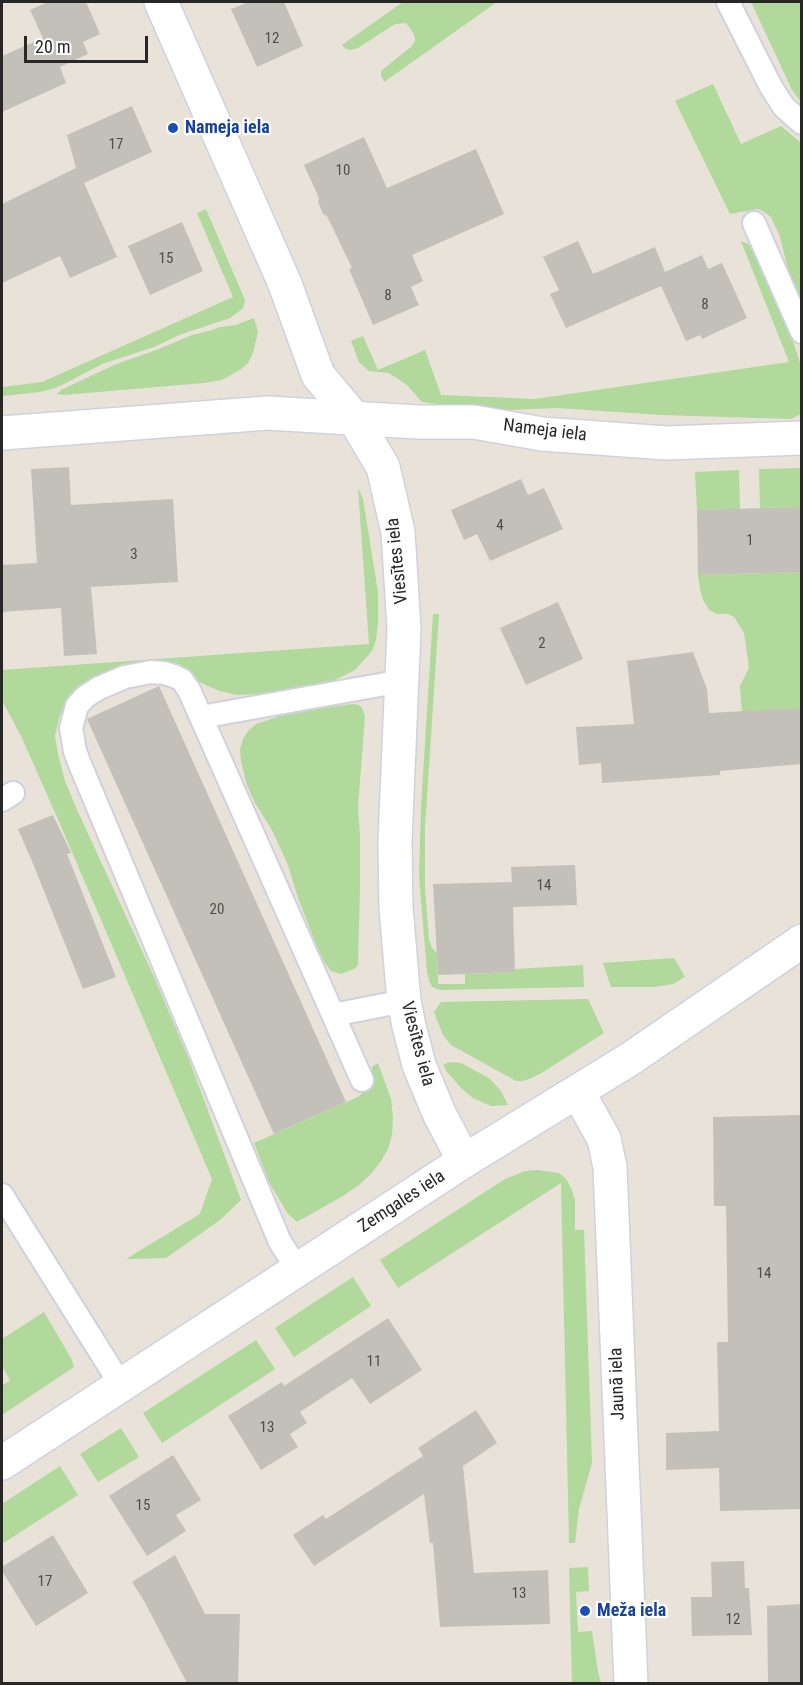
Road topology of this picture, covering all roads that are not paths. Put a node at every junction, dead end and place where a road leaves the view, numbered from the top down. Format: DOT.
graph roads {
  1 [pos="161,2"];
  2 [pos="728,2"];
  3 [pos="801,123"];
  4 [pos="754,223"];
  5 [pos="801,332"];
  6 [pos="354,418"];
  7 [pos="2,433"];
  8 [pos="801,438"];
  9 [pos="402,681"];
  10 [pos="201,717"];
  11 [pos="801,941"];
  12 [pos="404,1001"];
  13 [pos="333,1015"];
  14 [pos="362,1080"];
  15 [pos="578,1092"];
  16 [pos="464,1161"];
  17 [pos="2,1195"];
  18 [pos="297,1270"];
  19 [pos="121,1385"];
  20 [pos="2,1463"];
  21 [pos="631,1683"];
  1 -- 6 [label="street, Viesītes iela"];
  2 -- 3 [label="lane"];
  4 -- 5 [label="lane"];
  6 -- 7 [label="street, Nameja iela"];
  6 -- 8 [label="street, Nameja iela"];
  6 -- 9 [label="street, Viesītes iela"];
  9 -- 10 [label="lane"];
  9 -- 12 [label="street, Viesītes iela"];
  10 -- 13 [label="lane"];
  10 -- 18 [label="lane"];
  11 -- 15 [label="street, Zemgales iela"];
  12 -- 13 [label="lane"];
  12 -- 16 [label="street, Viesītes iela"];
  13 -- 14 [label="lane"];
  15 -- 16 [label="street, Zemgales iela"];
  15 -- 21 [label="street, Jaunā iela"];
  16 -- 18 [label="street, Zemgales iela"];
  17 -- 19 [label="lane"];
  18 -- 19 [label="street, Zemgales iela"];
  19 -- 20 [label="street, Zemgales iela"];
}
